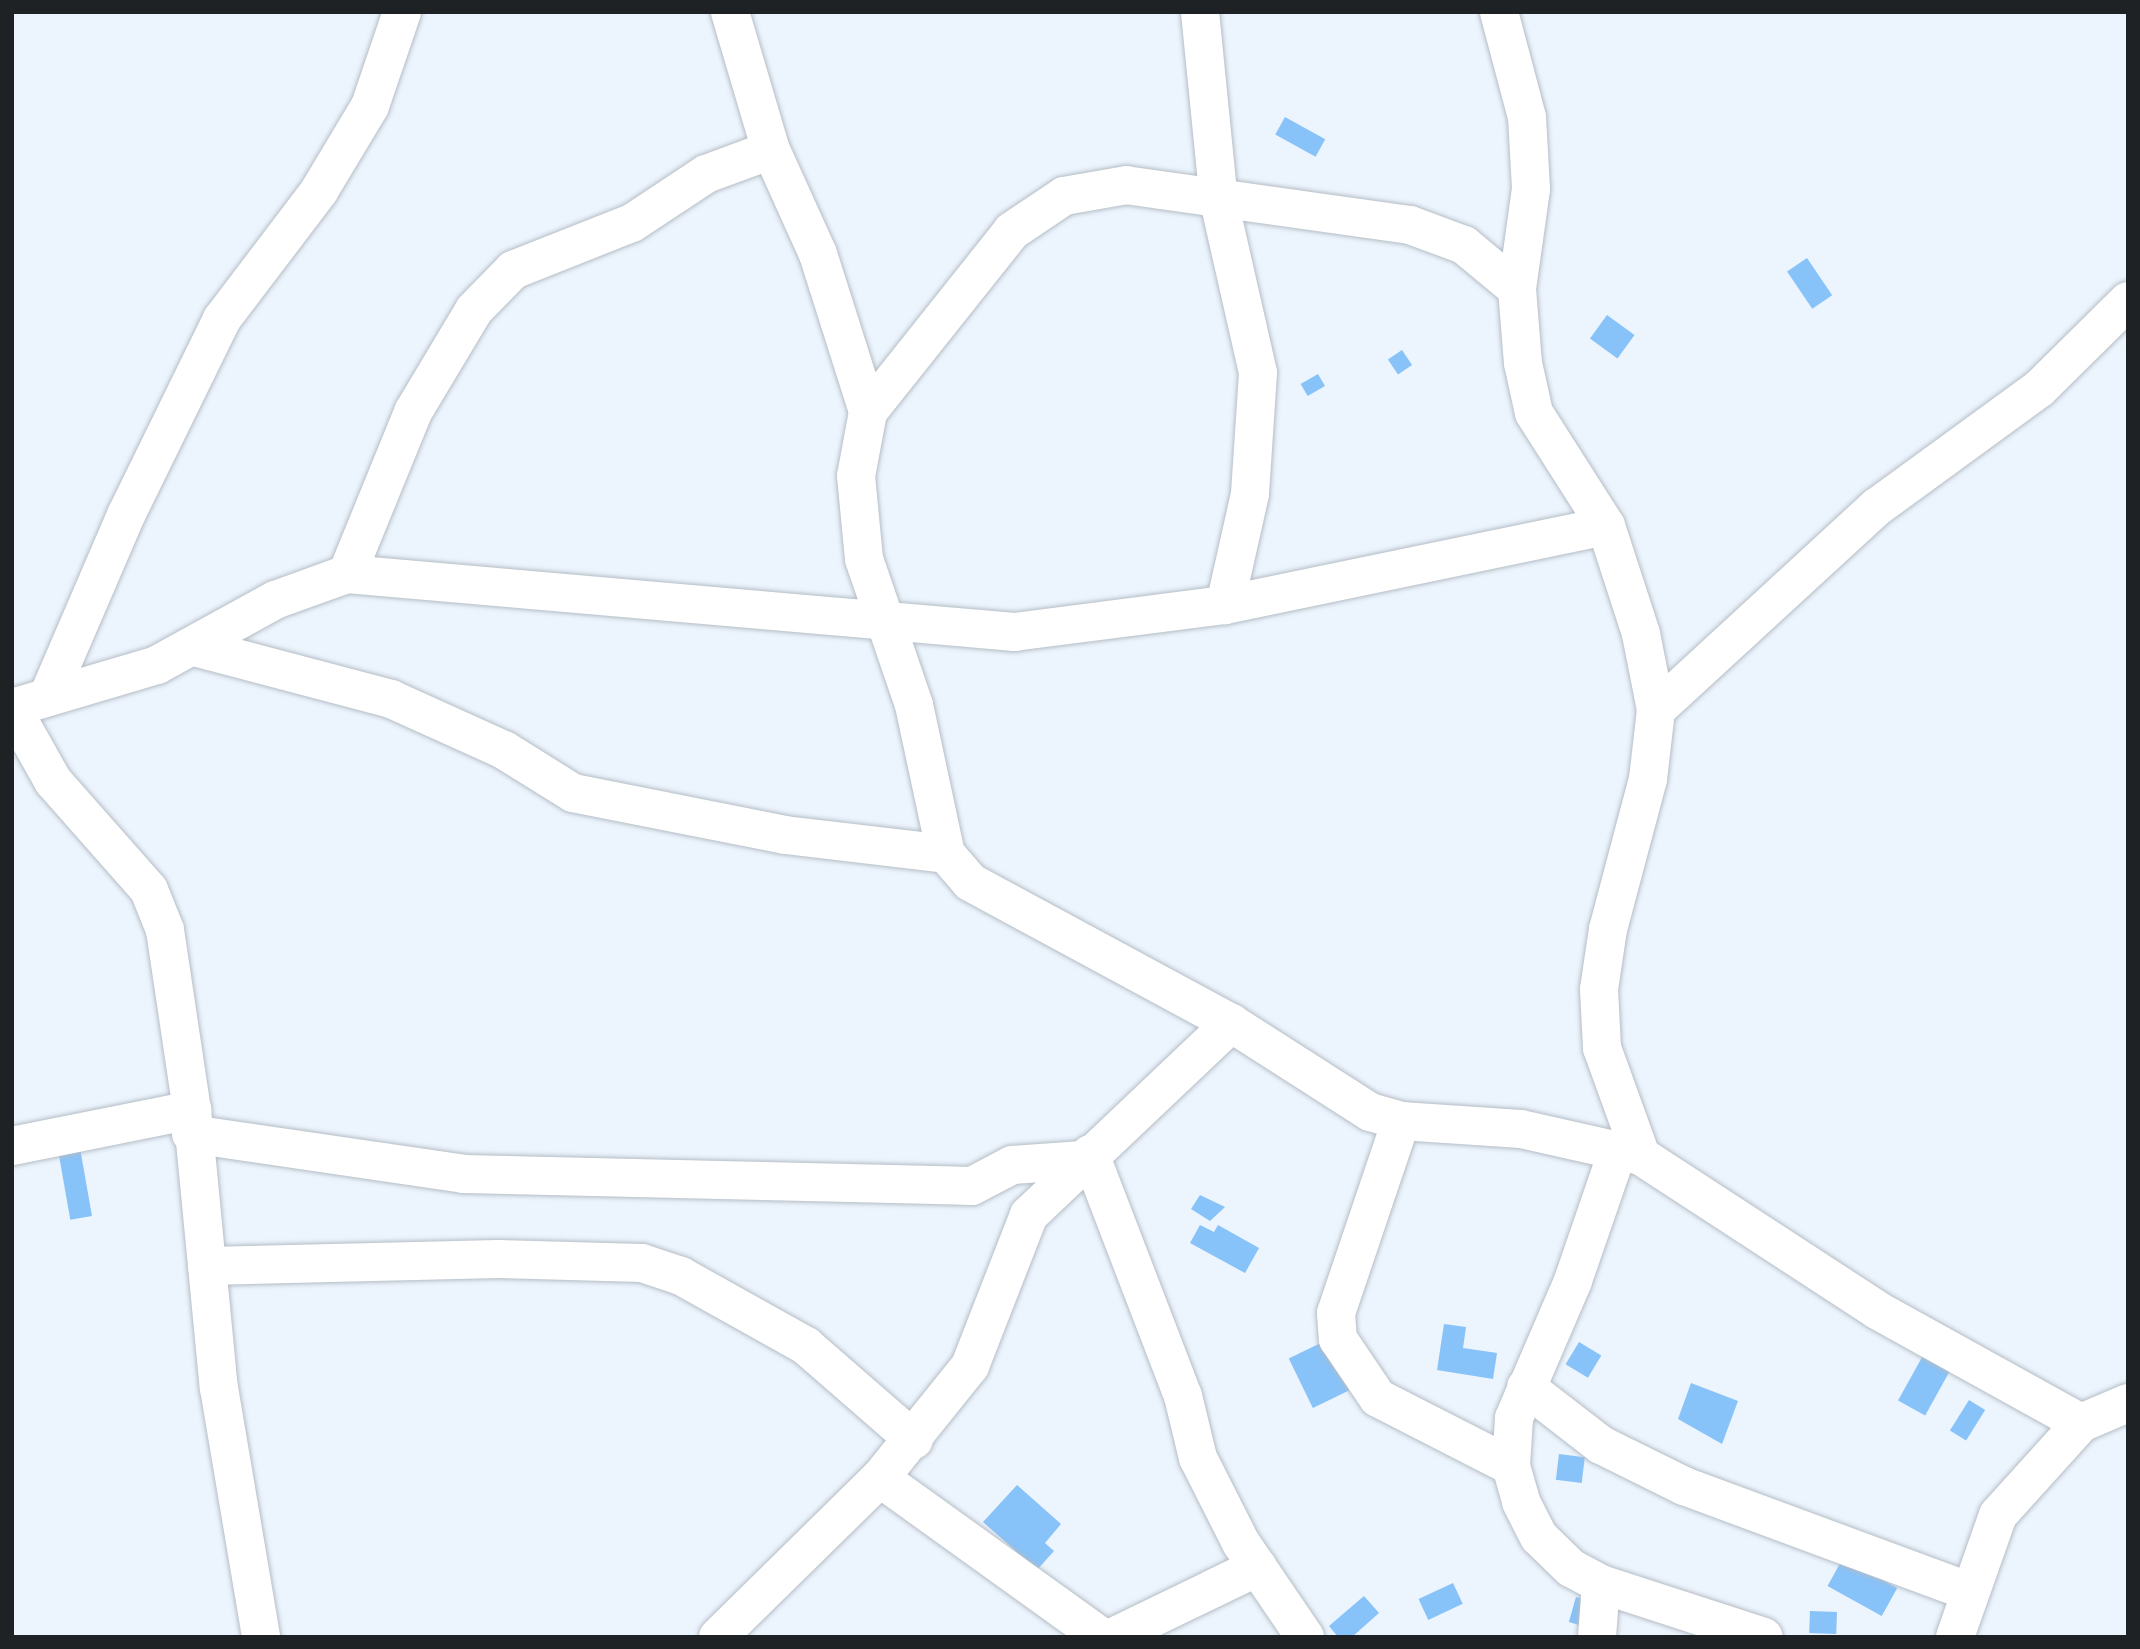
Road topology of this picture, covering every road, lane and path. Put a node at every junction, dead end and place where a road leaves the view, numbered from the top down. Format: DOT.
graph roads {
  1 [pos="402,12"];
  2 [pos="730,12"];
  3 [pos="1200,12"];
  4 [pos="1499,12"];
  5 [pos="771,150"];
  6 [pos="1219,201"];
  7 [pos="1517,289"];
  8 [pos="2128,301"];
  9 [pos="868,412"];
  10 [pos="1606,526"];
  11 [pos="347,574"];
  12 [pos="1225,605"];
  13 [pos="882,619"];
  14 [pos="198,648"];
  15 [pos="49,694"];
  16 [pos="12,708"];
  17 [pos="1656,710"];
  18 [pos="946,854"];
  19 [pos="1231,1023"];
  20 [pos="1401,1121"];
  21 [pos="192,1122"];
  22 [pos="12,1146"];
  23 [pos="1630,1153"];
  24 [pos="1087,1157"];
  25 [pos="206,1266"];
  26 [pos="1526,1387"];
  27 [pos="2128,1403"];
  28 [pos="2081,1423"];
  29 [pos="914,1440"];
  30 [pos="1511,1466"];
  31 [pos="880,1478"];
  32 [pos="1258,1567"];
  33 [pos="1601,1584"];
  34 [pos="1970,1592"];
  35 [pos="741,1630"];
  36 [pos="261,1637"];
  37 [pos="1101,1637"];
  38 [pos="1113,1637"];
  39 [pos="1305,1637"];
  40 [pos="1597,1637"];
  41 [pos="1764,1637"];
  42 [pos="1955,1637"];
  1 -- 15 [label="street"];
  2 -- 5 [label="street"];
  3 -- 6 [label="street"];
  4 -- 7 [label="street"];
  5 -- 9 [label="street"];
  5 -- 11 [label="street"];
  6 -- 7 [label="street"];
  6 -- 9 [label="street"];
  6 -- 12 [label="street"];
  7 -- 10 [label="street"];
  8 -- 17 [label="street"];
  9 -- 13 [label="street"];
  10 -- 12 [label="street"];
  10 -- 17 [label="street"];
  11 -- 13 [label="street"];
  11 -- 14 [label="street"];
  12 -- 13 [label="street"];
  13 -- 18 [label="street"];
  14 -- 15 [label="street"];
  14 -- 18 [label="street"];
  15 -- 16 [label="street"];
  16 -- 21 [label="street"];
  17 -- 23 [label="street"];
  18 -- 19 [label="street"];
  19 -- 20 [label="street"];
  19 -- 24 [label="street"];
  20 -- 23 [label="street"];
  20 -- 30 [label="street"];
  21 -- 22 [label="street"];
  21 -- 24 [label="street"];
  21 -- 25 [label="street"];
  23 -- 26 [label="street"];
  23 -- 28 [label="street"];
  24 -- 29 [label="street"];
  24 -- 32 [label="street"];
  25 -- 29 [label="street"];
  25 -- 36 [label="street"];
  26 -- 30 [label="street"];
  26 -- 34 [label="street"];
  27 -- 28 [label="street"];
  28 -- 34 [label="street"];
  29 -- 31 [label="street"];
  30 -- 33 [label="street"];
  31 -- 35 [label="street"];
  31 -- 37 [label="street"];
  32 -- 38 [label="street"];
  32 -- 39 [label="street"];
  33 -- 40 [label="street"];
  33 -- 41 [label="street"];
  34 -- 42 [label="street"];
}
